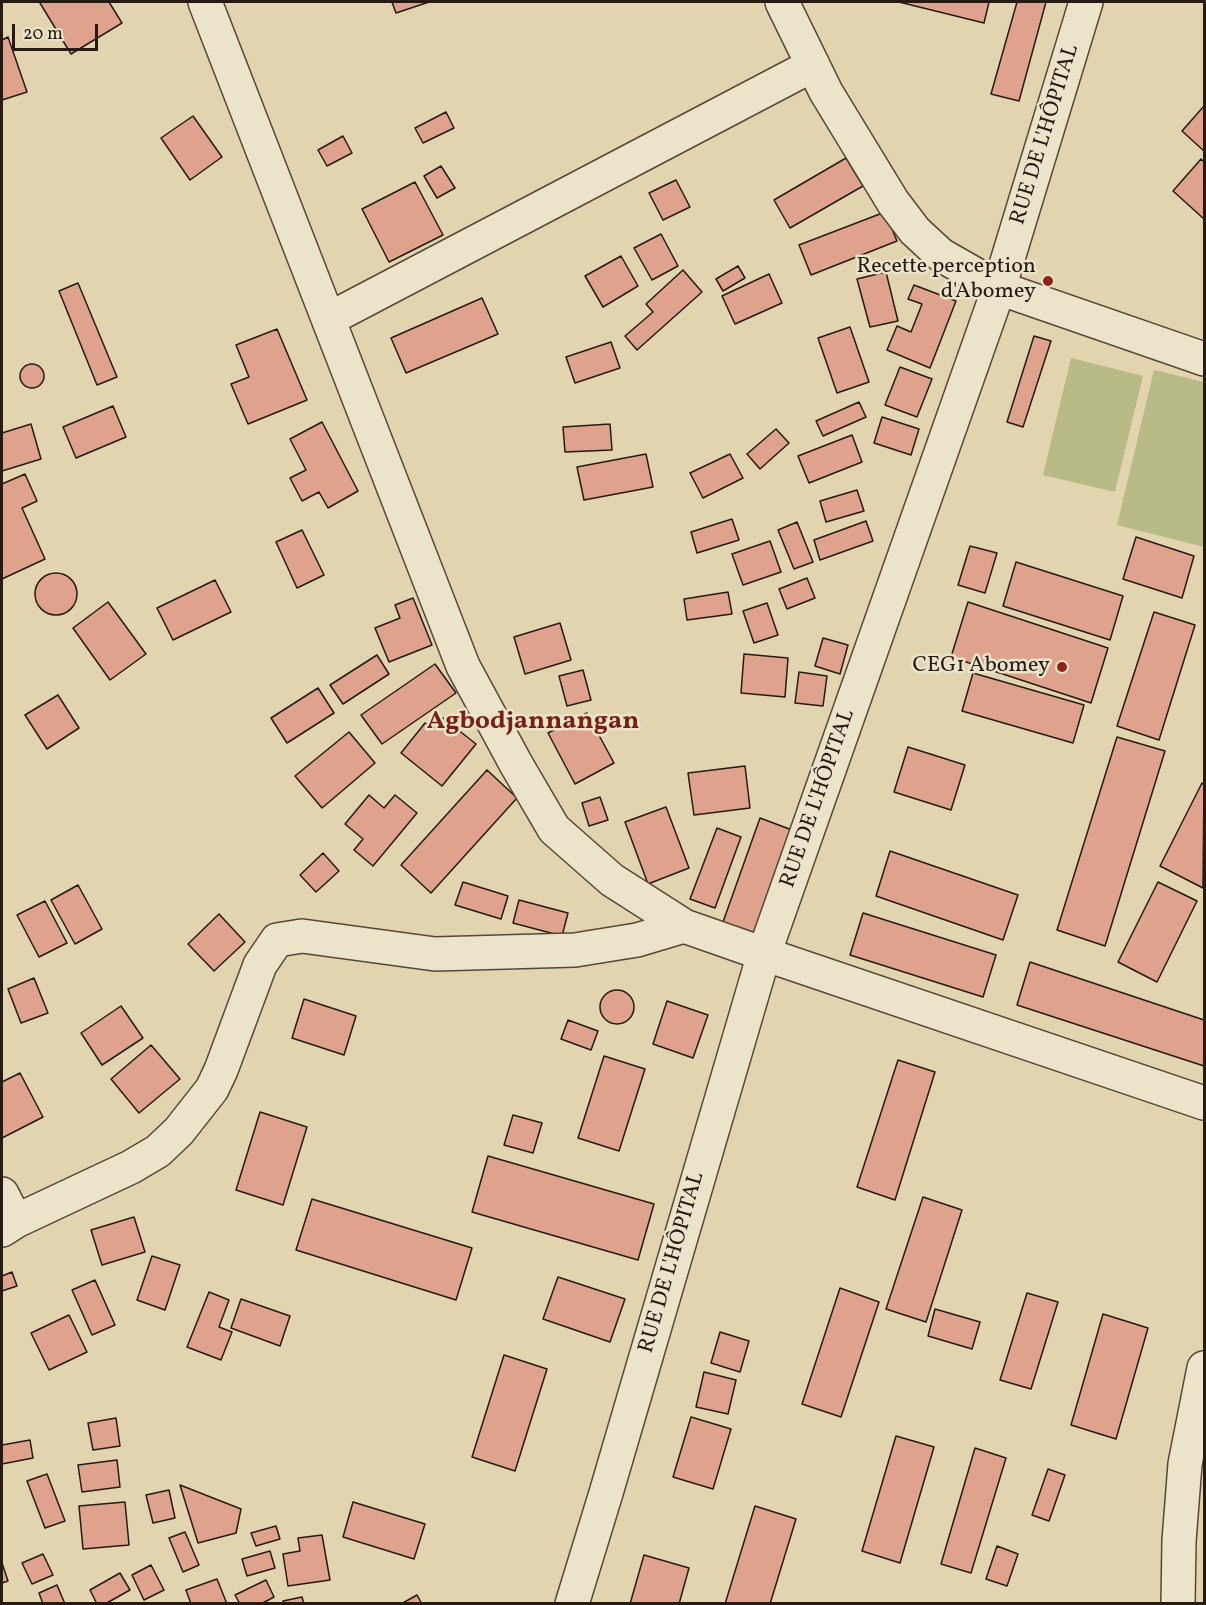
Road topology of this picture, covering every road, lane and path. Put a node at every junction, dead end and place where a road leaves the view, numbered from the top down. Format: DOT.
graph roads {
  1 [pos="205,2"];
  2 [pos="782,2"];
  3 [pos="1086,2"];
  4 [pos="813,65"];
  5 [pos="999,288"];
  6 [pos="329,319"];
  7 [pos="1204,359"];
  8 [pos="684,926"];
  9 [pos="764,954"];
  10 [pos="1204,1103"];
  11 [pos="6,1215"];
  12 [pos="1204,1368"];
  13 [pos="572,1604"];
  14 [pos="1178,1604"];
  1 -- 6 [label="street"];
  2 -- 4 [label="street"];
  3 -- 5 [label="street, RUE DE L'HÔPITAL"];
  4 -- 5 [label="street"];
  4 -- 6 [label="street"];
  5 -- 7 [label="street"];
  5 -- 9 [label="street, RUE DE L'HÔPITAL"];
  6 -- 8 [label="street"];
  8 -- 9 [label="street"];
  8 -- 11 [label="street"];
  9 -- 10 [label="street"];
  9 -- 13 [label="street, RUE DE L'HÔPITAL"];
  12 -- 14 [label="street"];
}
